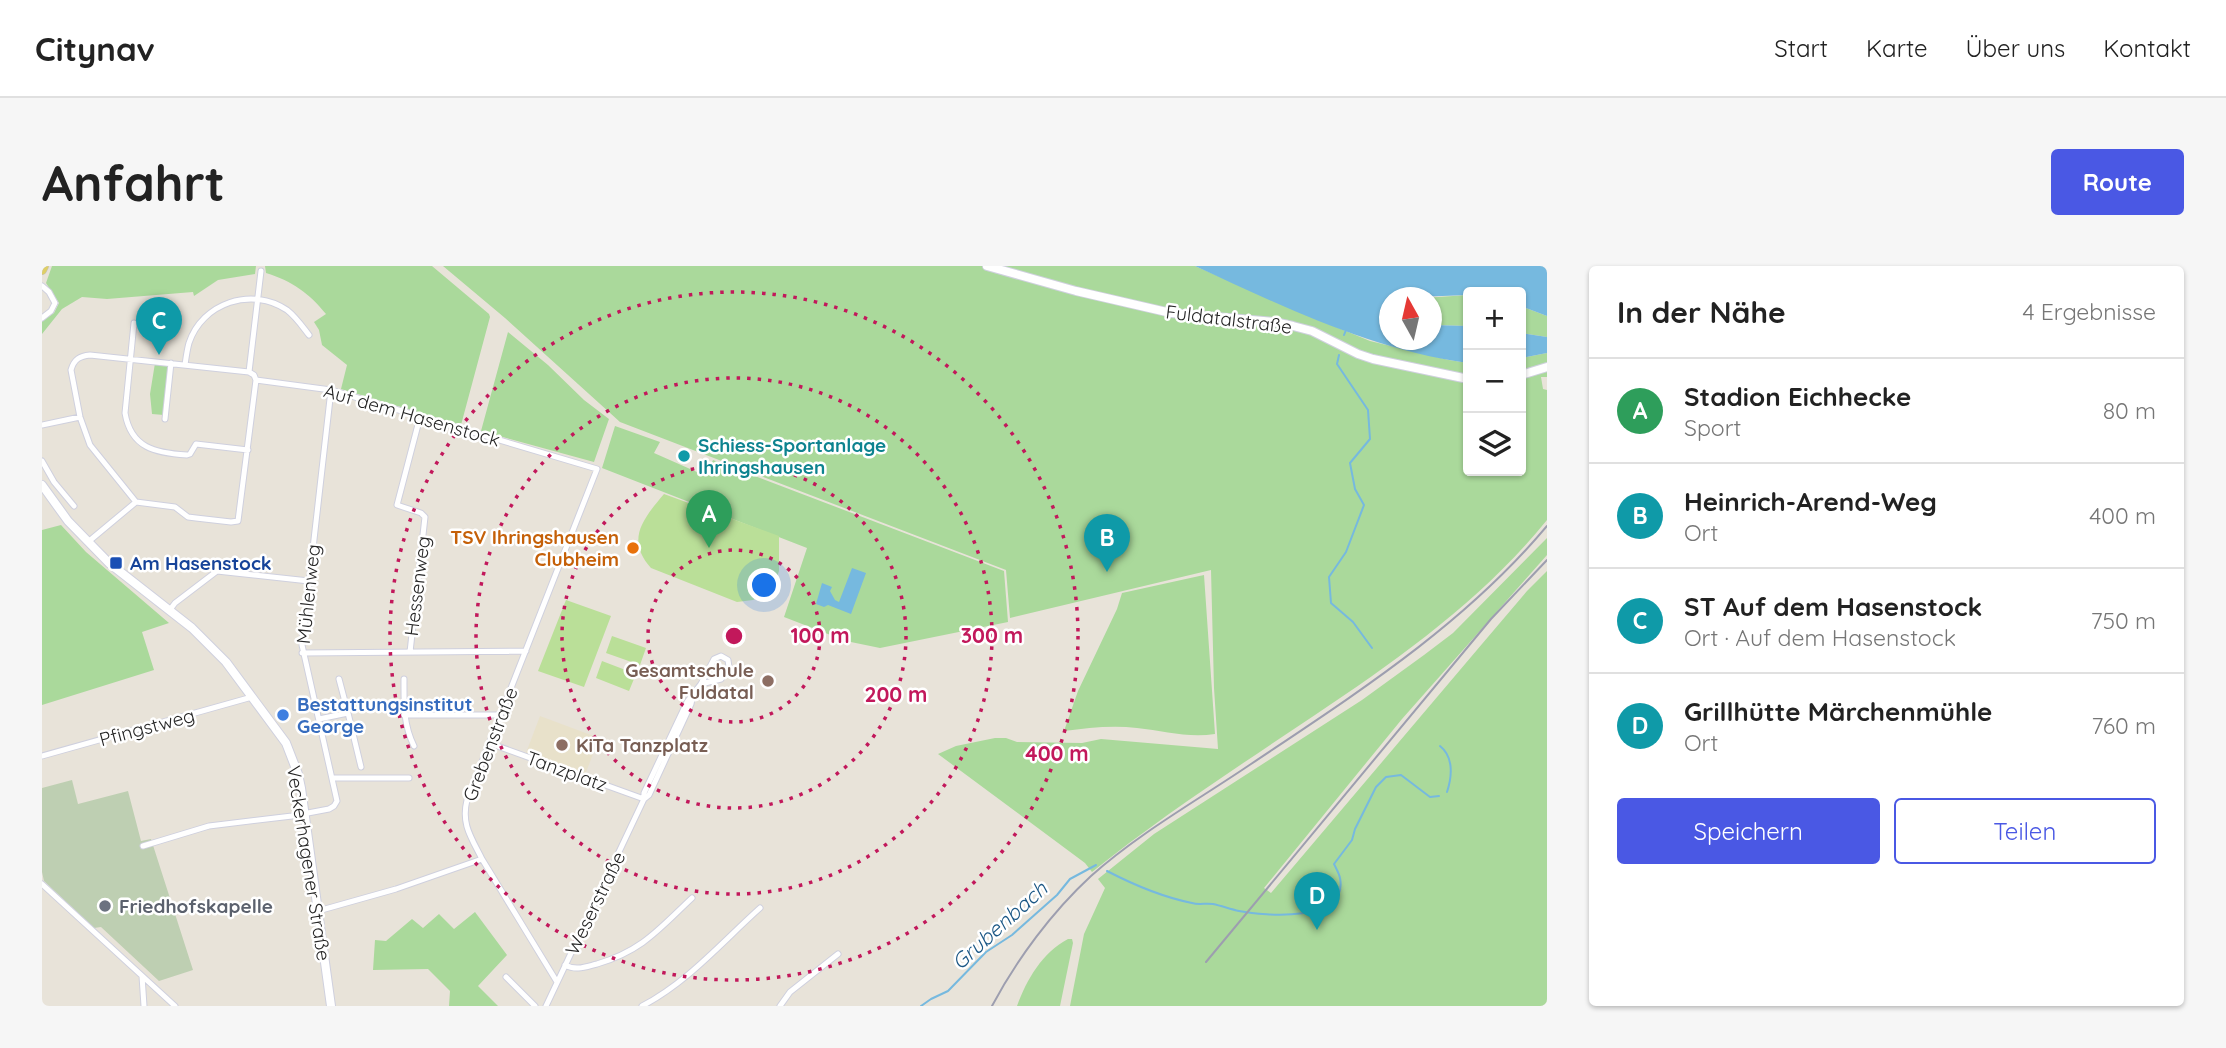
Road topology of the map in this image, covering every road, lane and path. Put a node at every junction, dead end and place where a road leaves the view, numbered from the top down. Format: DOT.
graph roads {
  1 [pos="987,266"];
  2 [pos="261,271"];
  3 [pos="42,286"];
  4 [pos="258,299"];
  5 [pos="42,318"];
  6 [pos="134,323"];
  7 [pos="309,335"];
  8 [pos="131,359"];
  9 [pos="171,363"];
  10 [pos="185,365"];
  11 [pos="1547,367"];
  12 [pos="249,372"];
  13 [pos="1526,373"];
  14 [pos="1463,378"];
  15 [pos="256,380"];
  16 [pos="331,390"];
  17 [pos="80,417"];
  18 [pos="420,417"];
  19 [pos="165,419"];
  20 [pos="42,425"];
  21 [pos="247,450"];
  22 [pos="42,461"];
  23 [pos="597,469"];
  24 [pos="42,485"];
  25 [pos="136,502"];
  26 [pos="74,506"];
  27 [pos="89,542"];
  28 [pos="309,581"];
  29 [pos="169,611"];
  30 [pos="526,651"];
  31 [pos="410,652"];
  32 [pos="302,653"];
  33 [pos="339,679"];
  34 [pos="404,679"];
  35 [pos="701,684"];
  36 [pos="252,697"];
  37 [pos="348,713"];
  38 [pos="404,715"];
  39 [pos="500,715"];
  40 [pos="319,719"];
  41 [pos="489,743"];
  42 [pos="414,746"];
  43 [pos="42,756"];
  44 [pos="361,767"];
  45 [pos="332,778"];
  46 [pos="409,778"];
  47 [pos="644,799"];
  48 [pos="305,814"];
  49 [pos="143,846"];
  50 [pos="482,859"];
  51 [pos="42,884"];
  52 [pos="692,898"];
  53 [pos="760,908"];
  54 [pos="318,911"];
  55 [pos="838,954"];
  56 [pos="565,965"];
  57 [pos="142,976"];
  58 [pos="506,977"];
  59 [pos="557,982"];
  60 [pos="144,1006"];
  61 [pos="175,1006"];
  62 [pos="331,1006"];
  63 [pos="535,1006"];
  64 [pos="546,1006"];
  65 [pos="642,1006"];
  66 [pos="780,1006"];
  1 -- 14 [label="street, Fuldatalstraße"];
  2 -- 4 [label="street"];
  3 -- 5 [label="street"];
  4 -- 7 [label="street"];
  4 -- 10 [label="street"];
  4 -- 12 [label="street"];
  6 -- 8 [label="street"];
  8 -- 9 [label="street"];
  8 -- 17 [label="street"];
  8 -- 21 [label="street"];
  9 -- 10 [label="street"];
  9 -- 19 [label="street"];
  10 -- 12 [label="street"];
  11 -- 13 [label="street"];
  12 -- 15 [label="street"];
  15 -- 16 [label="street, Auf dem Hasenstock"];
  15 -- 21 [label="street"];
  16 -- 18 [label="street, Auf dem Hasenstock"];
  16 -- 28 [label="street, Mühlenweg"];
  17 -- 20 [label="street"];
  17 -- 25 [label="street"];
  18 -- 23 [label="street, Auf dem Hasenstock"];
  18 -- 31 [label="street, Hessenweg"];
  21 -- 25 [label="street"];
  22 -- 26 [label="street"];
  23 -- 30 [label="street, Grebenstraße"];
  24 -- 27 [label="street, Veckerhagener Straße"];
  25 -- 27 [label="street"];
  27 -- 29 [label="street, Veckerhagener Straße"];
  28 -- 29 [label="street"];
  28 -- 32 [label="street, Mühlenweg"];
  29 -- 36 [label="street, Veckerhagener Straße"];
  30 -- 31 [label="street"];
  30 -- 39 [label="street, Grebenstraße"];
  31 -- 32 [label="street"];
  32 -- 40 [label="street, Mühlenweg"];
  33 -- 37 [label="street"];
  34 -- 38 [label="street"];
  35 -- 35 [label="street, Weserstraße"];
  35 -- 47 [label="street, Weserstraße"];
  36 -- 43 [label="street, Pfingstweg"];
  36 -- 48 [label="street, Veckerhagener Straße"];
  37 -- 40 [label="street"];
  37 -- 44 [label="street"];
  38 -- 39 [label="street"];
  38 -- 42 [label="street"];
  39 -- 41 [label="street, Grebenstraße"];
  40 -- 45 [label="street, Mühlenweg"];
  41 -- 47 [label="street, Tanzplatz"];
  41 -- 50 [label="street, Grebenstraße"];
  45 -- 46 [label="street"];
  45 -- 48 [label="street, Mühlenweg"];
  47 -- 56 [label="street, Weserstraße"];
  48 -- 49 [label="street"];
  48 -- 54 [label="street, Veckerhagener Straße"];
  50 -- 54 [label="street"];
  50 -- 59 [label="street, Grebenstraße"];
  51 -- 57 [label="street"];
  52 -- 56 [label="street"];
  53 -- 65 [label="street"];
  54 -- 62 [label="street, Veckerhagener Straße"];
  55 -- 66 [label="street"];
  56 -- 59 [label="street, Weserstraße"];
  57 -- 60 [label="street"];
  57 -- 61 [label="street"];
  58 -- 63 [label="street"];
  59 -- 64 [label="street, Weserstraße"];
}
